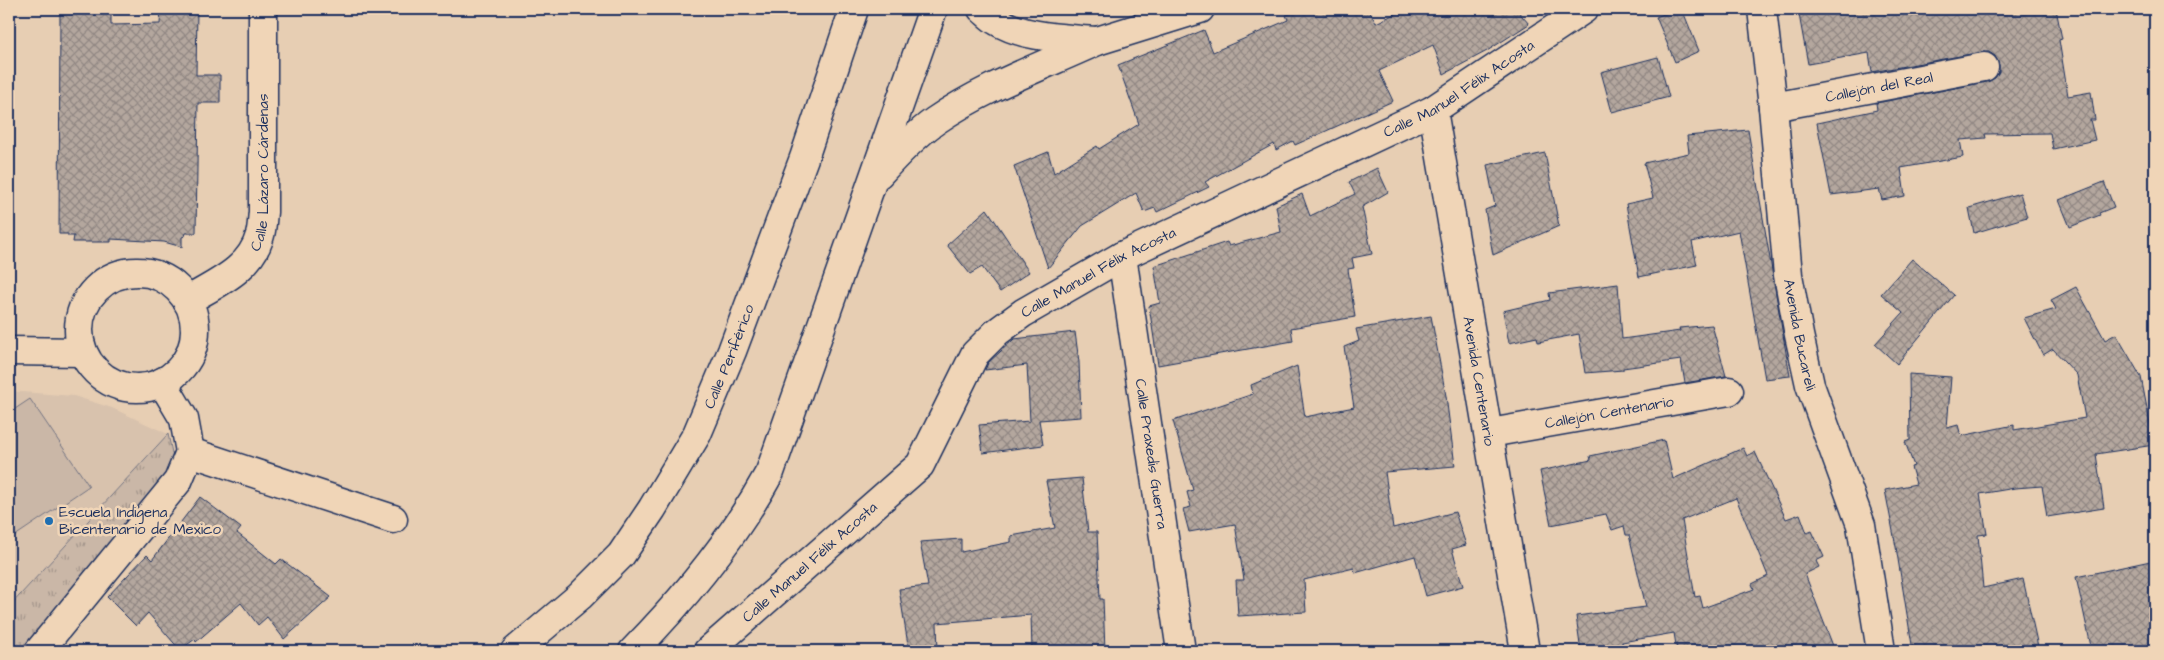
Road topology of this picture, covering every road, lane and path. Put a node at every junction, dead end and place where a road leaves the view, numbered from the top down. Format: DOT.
graph roads {
  1 [pos="263,9"];
  2 [pos="854,9"];
  3 [pos="933,9"];
  4 [pos="982,9"];
  5 [pos="1200,9"];
  6 [pos="1584,9"];
  7 [pos="1762,9"];
  8 [pos="1097,41"];
  9 [pos="1984,67"];
  10 [pos="1773,107"];
  11 [pos="1433,110"];
  12 [pos="873,180"];
  13 [pos="1122,256"];
  14 [pos="187,301"];
  15 [pos="9,351"];
  16 [pos="83,352"];
  17 [pos="162,382"];
  18 [pos="1729,391"];
  19 [pos="1490,433"];
  20 [pos="190,452"];
  21 [pos="393,519"];
  22 [pos="39,651"];
  23 [pos="515,651"];
  24 [pos="633,651"];
  25 [pos="708,651"];
  26 [pos="1181,651"];
  27 [pos="1525,651"];
  28 [pos="1881,651"];
  1 -- 14 [label="main road, Calle Lázaro Cárdenas"];
  2 -- 23 [label="main road, Calle Periférico"];
  3 -- 12 [label="main road"];
  4 -- 8 [label="main road"];
  5 -- 8 [label="main road"];
  6 -- 11 [label="main road, Calle Manuel Félix Acosta"];
  7 -- 10 [label="main road, Avenida Bucareli"];
  8 -- 12 [label="main road"];
  9 -- 10 [label="main road, Callejón del Real"];
  10 -- 28 [label="main road, Avenida Bucareli"];
  11 -- 13 [label="main road, Calle Manuel Félix Acosta"];
  11 -- 19 [label="main road, Avenida Centenario"];
  12 -- 24 [label="main road"];
  13 -- 25 [label="main road, Calle Manuel Félix Acosta"];
  13 -- 26 [label="main road, Calle Praxedis Guerra"];
  14 -- 16 [label="main road"];
  14 -- 17 [label="main road"];
  15 -- 16 [label="main road"];
  16 -- 17 [label="main road"];
  17 -- 20 [label="main road"];
  18 -- 19 [label="main road, Callejón Centenario"];
  19 -- 27 [label="main road, Avenida Centenario"];
  20 -- 21 [label="main road"];
  20 -- 22 [label="main road"];
}
